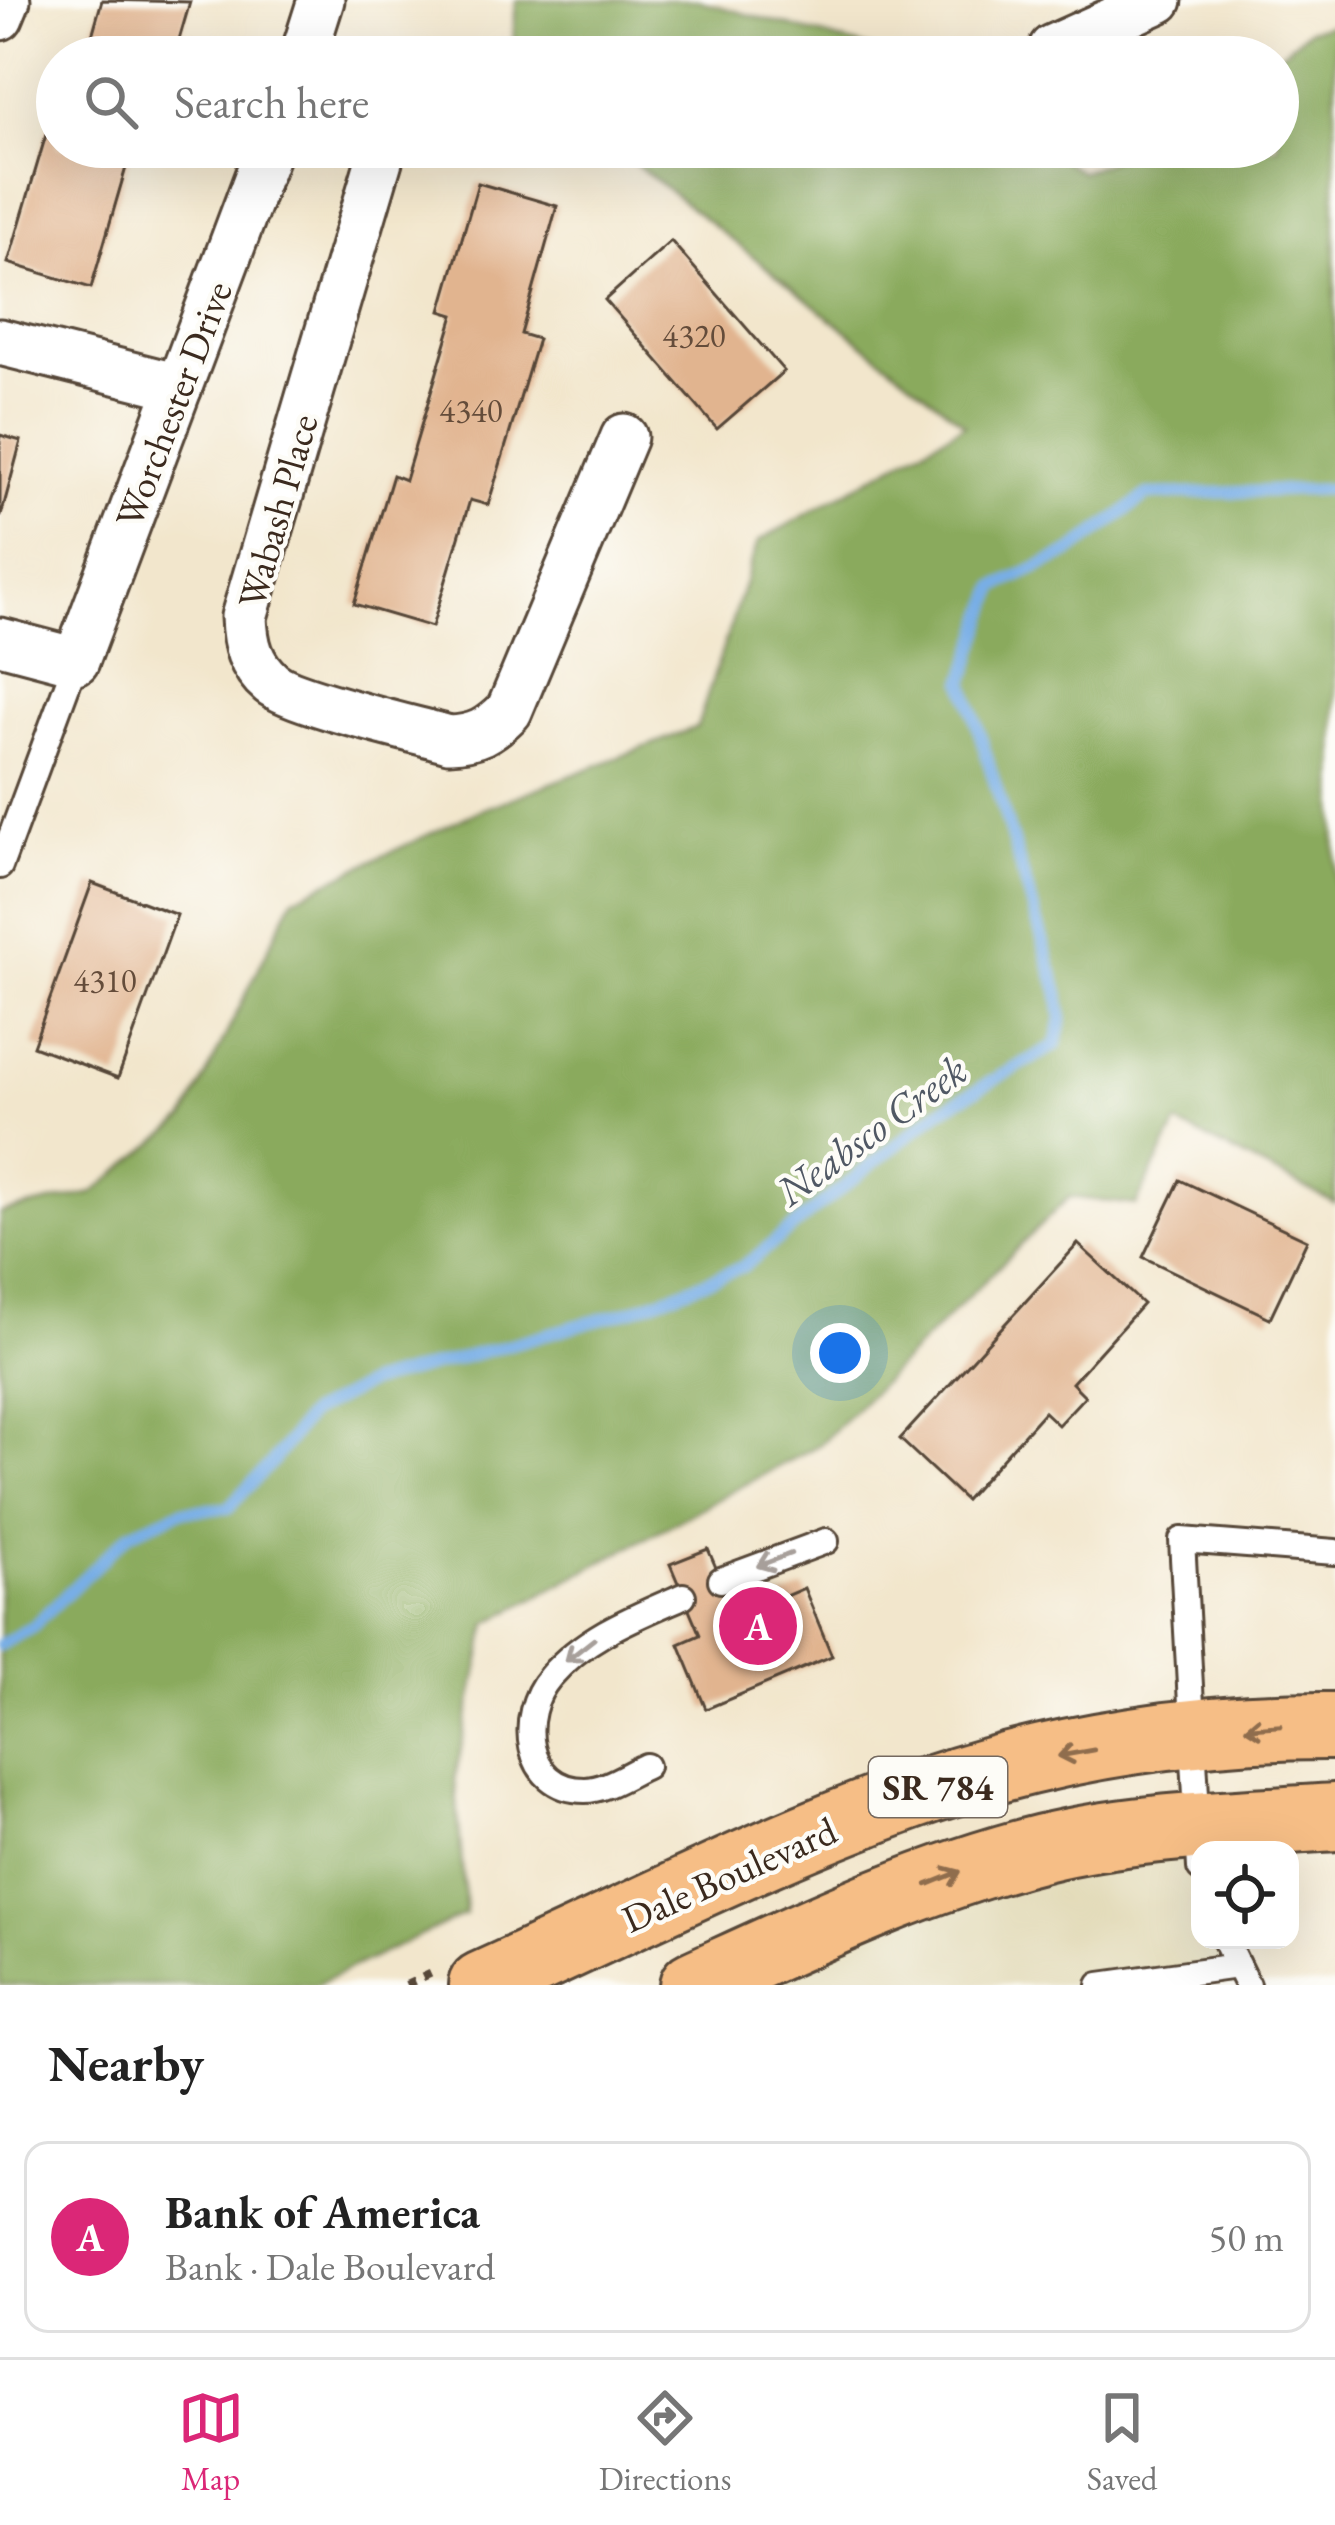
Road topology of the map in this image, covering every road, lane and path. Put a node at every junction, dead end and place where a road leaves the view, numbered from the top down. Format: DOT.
graph roads {
  1 [pos="7,0"];
  2 [pos="321,0"];
  3 [pos="1159,0"];
  4 [pos="0,17"];
  5 [pos="314,36"];
  6 [pos="1079,36"];
  7 [pos="261,168"];
  8 [pos="377,168"];
  9 [pos="0,342"];
  10 [pos="179,387"];
  11 [pos="624,437"];
  12 [pos="0,641"];
  13 [pos="76,662"];
  14 [pos="0,866"];
  15 [pos="826,1540"];
  16 [pos="1335,1552"];
  17 [pos="721,1580"];
  18 [pos="683,1596"];
  19 [pos="1335,1726"];
  20 [pos="1192,1732"];
  21 [pos="646,1766"];
  22 [pos="1335,1817"];
  23 [pos="1198,1841"];
  24 [pos="1229,1841"];
  25 [pos="1191,1848"];
  26 [pos="1242,1976"];
  27 [pos="482,1985"];
  28 [pos="693,1985"];
  29 [pos="1100,1985"];
  1 -- 4 [label="street"];
  2 -- 5 [label="street"];
  3 -- 6 [label="street"];
  7 -- 10 [label="street, Worchester Drive"];
  8 -- 11 [label="street, Wabash Place"];
  9 -- 10 [label="street"];
  10 -- 13 [label="street, Worchester Drive"];
  12 -- 13 [label="street"];
  13 -- 14 [label="lane"];
  15 -- 17 [label="lane, one-way"];
  16 -- 20 [label="lane"];
  18 -- 21 [label="lane, one-way"];
  19 -- 20 [label="main road, Dale Boulevard / SR 784, one-way"];
  20 -- 23 [label="lane"];
  20 -- 27 [label="main road, Dale Boulevard / SR 784, one-way"];
  22 -- 24 [label="main road, SR 784"];
  28 -- 25 [label="main road, SR 784, one-way"];
  26 -- 29 [label="lane"];
}
